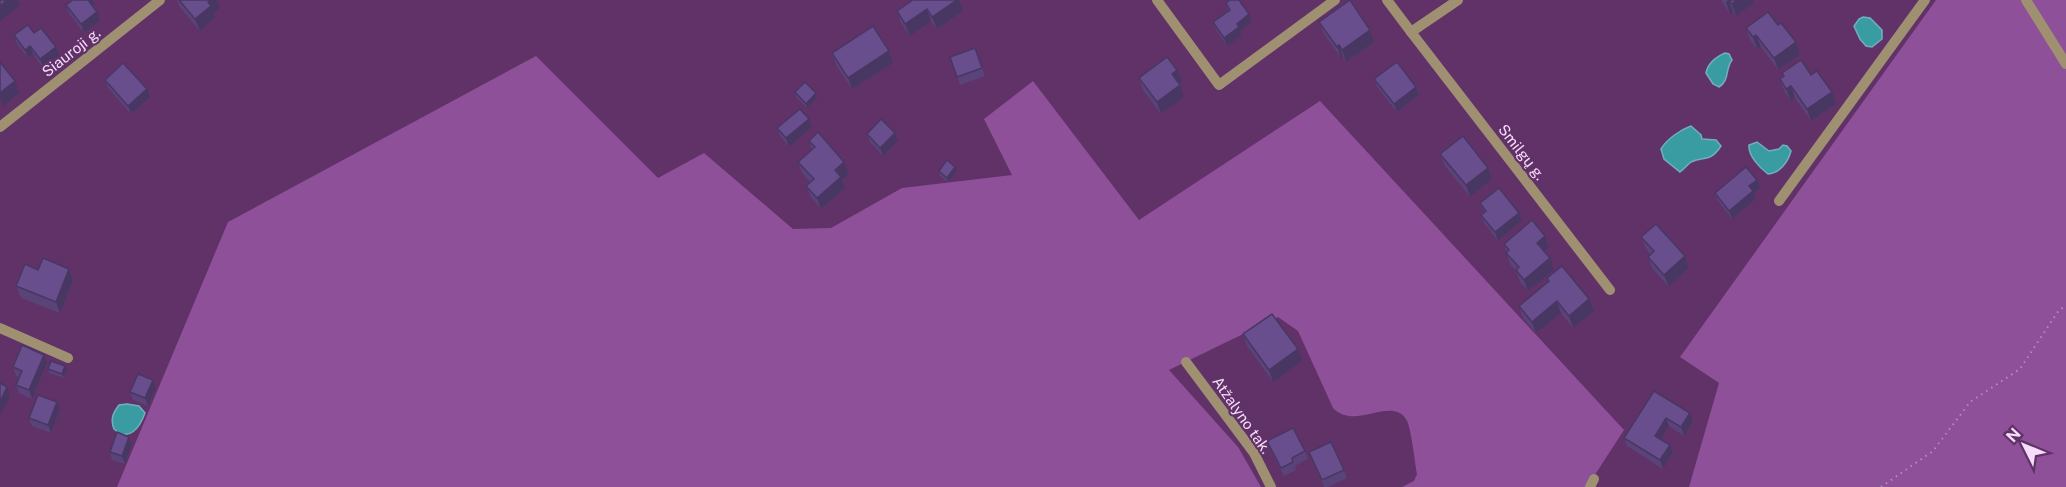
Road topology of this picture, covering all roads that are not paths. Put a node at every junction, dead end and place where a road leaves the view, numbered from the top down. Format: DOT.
graph roads {
  1 [pos="160,0"];
  2 [pos="1157,0"];
  3 [pos="1335,0"];
  4 [pos="1387,0"];
  5 [pos="1458,0"];
  6 [pos="1925,0"];
  7 [pos="2026,0"];
  8 [pos="1411,32"];
  9 [pos="2066,64"];
  10 [pos="0,127"];
  11 [pos="1779,201"];
  12 [pos="1610,290"];
  13 [pos="0,328"];
  14 [pos="68,358"];
  15 [pos="1186,362"];
  16 [pos="1271,487"];
  1 -- 10 [label="street, Siauroji g."];
  2 -- 3 [label="street"];
  4 -- 8 [label="street, Smilgų g."];
  5 -- 8 [label="street"];
  6 -- 11 [label="street"];
  7 -- 9 [label="street"];
  8 -- 12 [label="street, Smilgų g."];
  13 -- 14 [label="street"];
  15 -- 16 [label="street, Atžalyno tak."];
}
